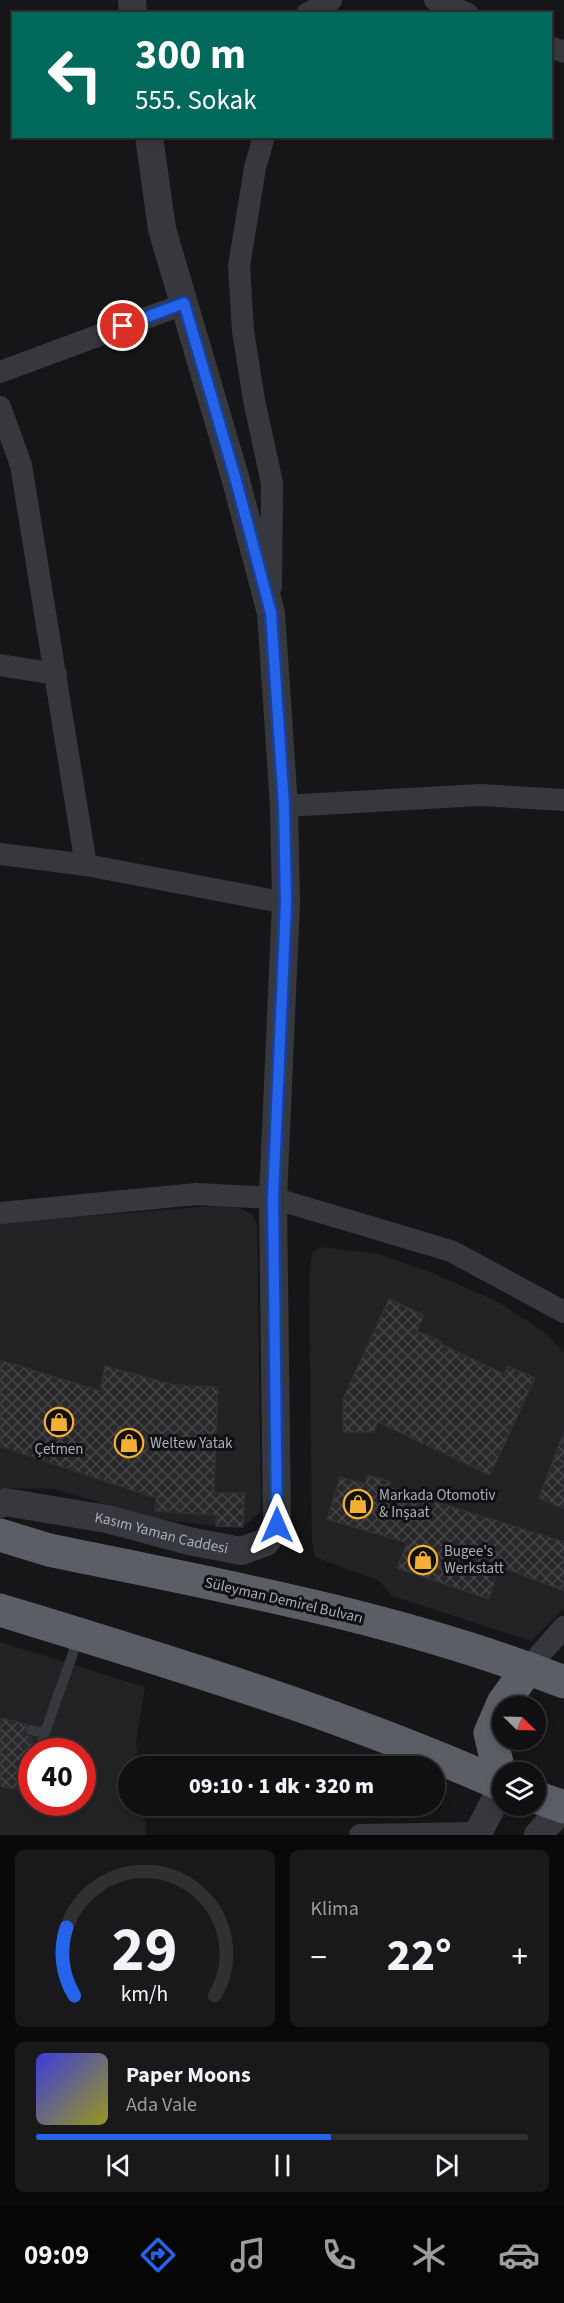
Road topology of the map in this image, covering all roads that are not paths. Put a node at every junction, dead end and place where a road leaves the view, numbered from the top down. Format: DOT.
graph roads {
  1 [pos="331,0"];
  2 [pos="435,0"];
  3 [pos="309,8"];
  4 [pos="463,12"];
  5 [pos="149,138"];
  6 [pos="263,138"];
  7 [pos="184,303"];
  8 [pos="0,372"];
  9 [pos="0,407"];
  10 [pos="10,464"];
  11 [pos="271,613"];
  12 [pos="0,665"];
  13 [pos="56,674"];
  14 [pos="564,800"];
  15 [pos="284,806"];
  16 [pos="0,854"];
  17 [pos="86,866"];
  18 [pos="286,903"];
  19 [pos="273,1198"];
  20 [pos="0,1213"];
  21 [pos="564,1312"];
  22 [pos="0,1504"];
  23 [pos="0,1535"];
  24 [pos="0,1610"];
  25 [pos="564,1627"];
  26 [pos="79,1634"];
  27 [pos="528,1668"];
  28 [pos="564,1682"];
  29 [pos="31,1731"];
  30 [pos="497,1762"];
  31 [pos="492,1781"];
  32 [pos="557,1804"];
  33 [pos="492,1805"];
  34 [pos="369,1834"];
  35 [pos="477,1834"];
  36 [pos="538,1835"];
  1 -- 3 [label="street"];
  2 -- 4 [label="street"];
  5 -- 7 [label="street, Kasım Yaman Caddesi"];
  6 -- 11 [label="street"];
  7 -- 8 [label="street"];
  7 -- 11 [label="street, Kasım Yaman Caddesi"];
  9 -- 10 [label="street"];
  10 -- 13 [label="street"];
  11 -- 15 [label="street, Kasım Yaman Caddesi"];
  12 -- 13 [label="street"];
  13 -- 17 [label="street"];
  14 -- 15 [label="street"];
  15 -- 18 [label="street, Kasım Yaman Caddesi"];
  16 -- 17 [label="street"];
  17 -- 18 [label="street"];
  18 -- 19 [label="street, Kasım Yaman Caddesi"];
  19 -- 20 [label="street"];
  19 -- 21 [label="street"];
  19 -- 22 [label="street, Kasım Yaman Caddesi"];
  23 -- 27 [label="highway, Süleyman Demirel Bulvarı"];
  24 -- 26 [label="highway"];
  25 -- 27 [label="street"];
  26 -- 29 [label="lane"];
  26 -- 31 [label="highway"];
  27 -- 28 [label="highway, Süleyman Demirel Bulvarı"];
  27 -- 30 [label="highway"];
  32 -- 36 [label="street"];
  33 -- 35 [label="street"];
  34 -- 35 [label="street"];
}
